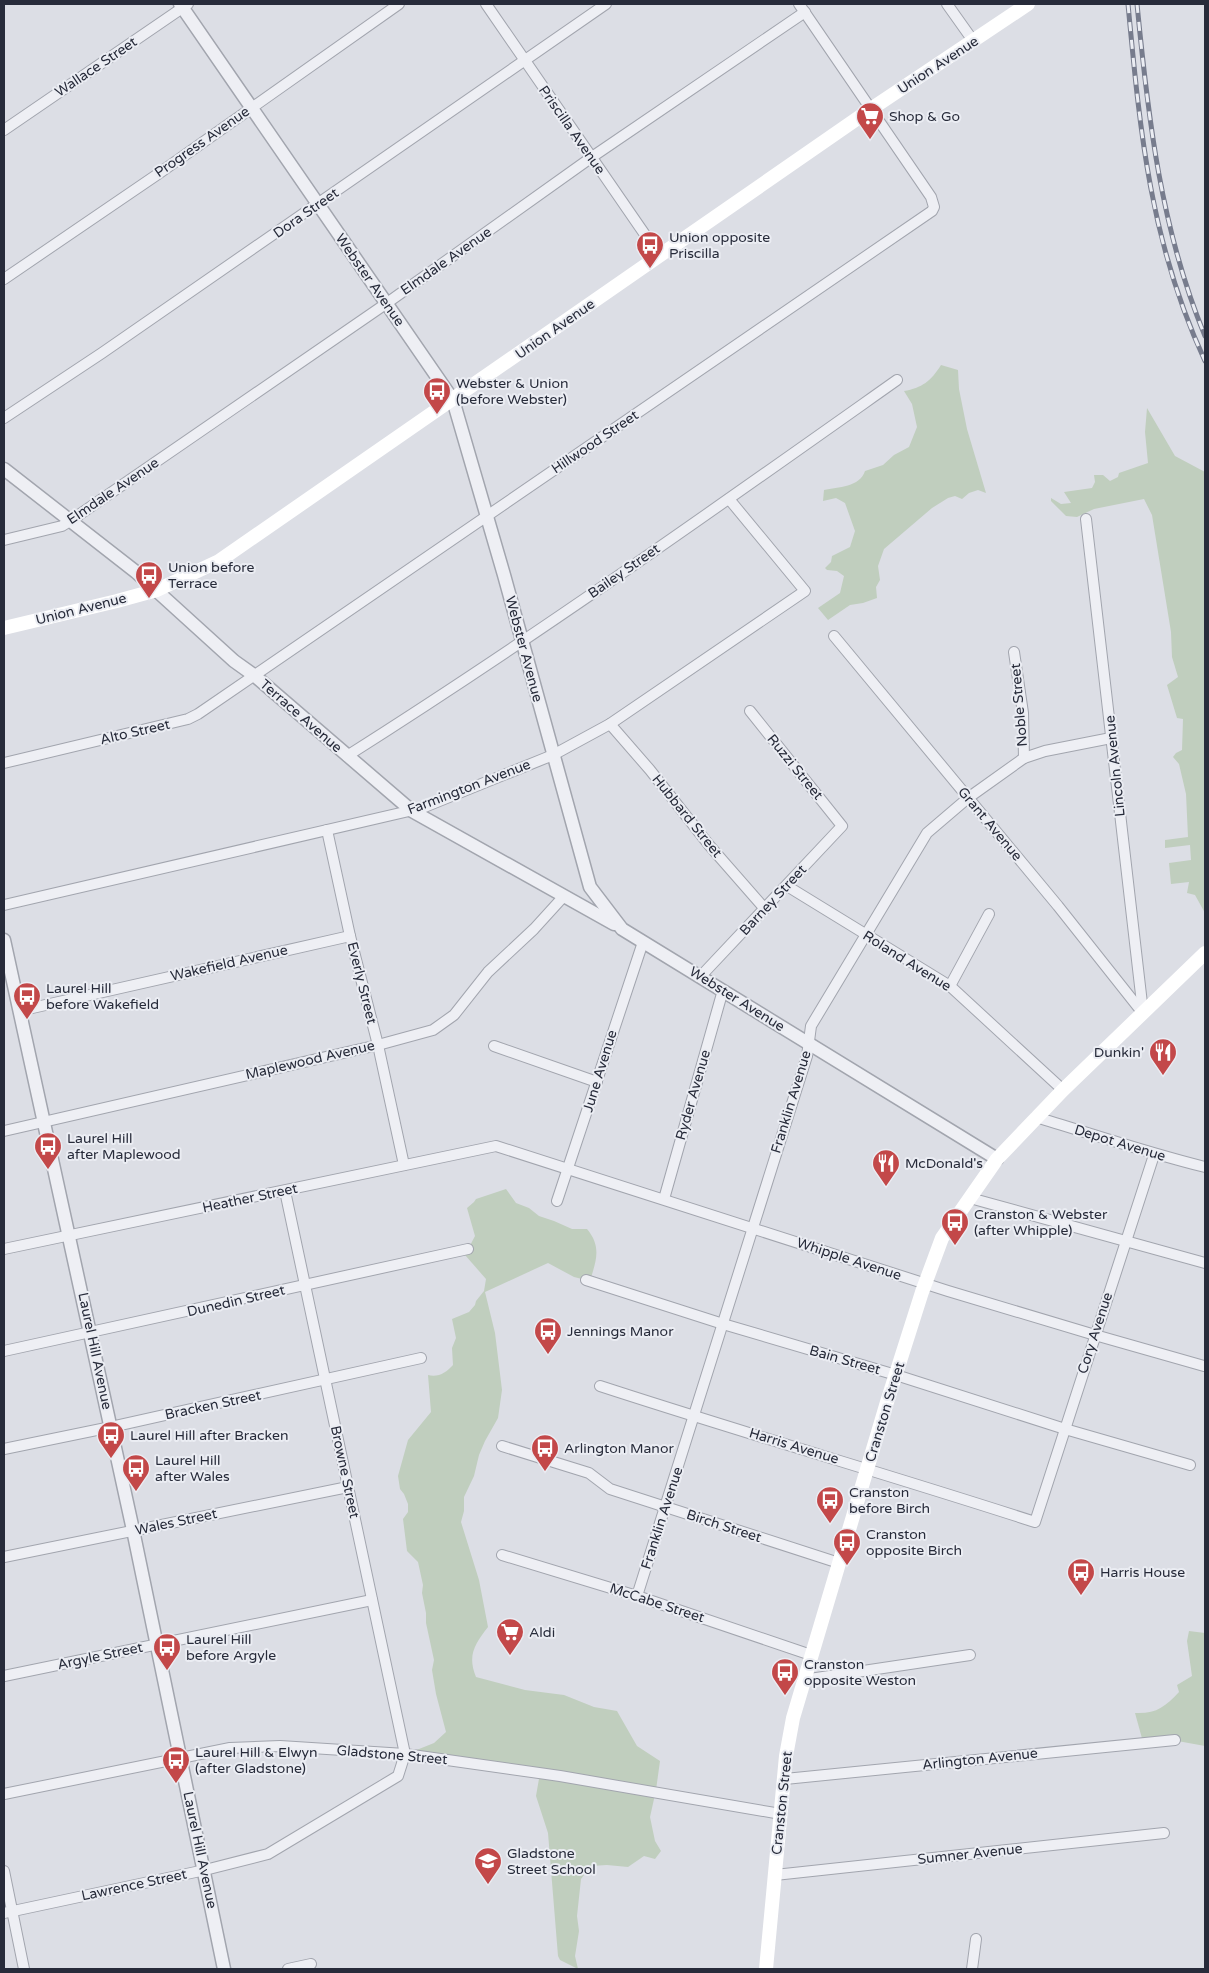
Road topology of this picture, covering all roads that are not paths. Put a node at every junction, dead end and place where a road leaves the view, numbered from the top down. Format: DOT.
graph roads {
  1 [pos="399,4"];
  2 [pos="486,4"];
  3 [pos="606,4"];
  4 [pos="947,4"];
  5 [pos="1028,4"];
  6 [pos="184,5"];
  7 [pos="802,8"];
  8 [pos="974,42"];
  9 [pos="524,60"];
  10 [pos="251,108"];
  11 [pos="871,109"];
  12 [pos="4,130"];
  13 [pos="592,157"];
  14 [pos="318,204"];
  15 [pos="659,255"];
  16 [pos="4,279"];
  17 [pos="387,303"];
  18 [pos="897,380"];
  19 [pos="453,400"];
  20 [pos="4,418"];
  21 [pos="4,469"];
  22 [pos="728,499"];
  23 [pos="488,516"];
  24 [pos="1086,519"];
  25 [pos="70,521"];
  26 [pos="4,540"];
  27 [pos="157,590"];
  28 [pos="4,628"];
  29 [pos="834,636"];
  30 [pos="522,642"];
  31 [pos="1014,652"];
  32 [pos="255,676"];
  33 [pos="750,711"];
  34 [pos="610,724"];
  35 [pos="1111,738"];
  36 [pos="554,755"];
  37 [pos="347,756"];
  38 [pos="1024,758"];
  39 [pos="4,763"];
  40 [pos="968,798"];
  41 [pos="412,811"];
  42 [pos="840,822"];
  43 [pos="327,830"];
  44 [pos="787,886"];
  45 [pos="564,896"];
  46 [pos="4,905"];
  47 [pos="765,909"];
  48 [pos="989,914"];
  49 [pos="622,929"];
  50 [pos="350,936"];
  51 [pos="866,936"];
  52 [pos="4,940"];
  53 [pos="643,942"];
  54 [pos="1205,953"];
  55 [pos="700,976"];
  56 [pos="950,986"];
  57 [pos="723,990"];
  58 [pos="19,1011"];
  59 [pos="1143,1012"];
  60 [pos="808,1043"];
  61 [pos="378,1045"];
  62 [pos="494,1046"];
  63 [pos="597,1082"];
  64 [pos="1063,1090"];
  65 [pos="1036,1117"];
  66 [pos="44,1122"];
  67 [pos="4,1131"];
  68 [pos="496,1146"];
  69 [pos="1154,1155"];
  70 [pos="997,1159"];
  71 [pos="404,1165"];
  72 [pos="1205,1167"];
  73 [pos="569,1170"];
  74 [pos="285,1191"];
  75 [pos="970,1198"];
  76 [pos="664,1199"];
  77 [pos="557,1201"];
  78 [pos="752,1227"];
  79 [pos="69,1236"];
  80 [pos="1125,1242"];
  81 [pos="4,1249"];
  82 [pos="468,1249"];
  83 [pos="1205,1264"];
  84 [pos="586,1280"];
  85 [pos="925,1284"];
  86 [pos="305,1285"];
  87 [pos="723,1324"];
  88 [pos="91,1333"];
  89 [pos="1095,1335"];
  90 [pos="4,1351"];
  91 [pos="421,1358"];
  92 [pos="1204,1366"];
  93 [pos="896,1375"];
  94 [pos="326,1380"];
  95 [pos="600,1386"];
  96 [pos="694,1416"];
  97 [pos="111,1427"];
  98 [pos="1065,1429"];
  99 [pos="502,1446"];
  100 [pos="4,1449"];
  101 [pos="1190,1465"];
  102 [pos="868,1468"];
  103 [pos="348,1487"];
  104 [pos="664,1507"];
  105 [pos="1039,1513"];
  106 [pos="134,1530"];
  107 [pos="502,1555"];
  108 [pos="4,1557"];
  109 [pos="839,1563"];
  110 [pos="637,1596"];
  111 [pos="372,1600"];
  112 [pos="157,1644"];
  113 [pos="811,1655"];
  114 [pos="970,1655"];
  115 [pos="4,1676"];
  116 [pos="803,1680"];
  117 [pos="1175,1740"];
  118 [pos="404,1754"];
  119 [pos="180,1757"];
  120 [pos="785,1779"];
  121 [pos="4,1794"];
  122 [pos="781,1814"];
  123 [pos="1164,1833"];
  124 [pos="205,1870"];
  125 [pos="4,1871"];
  126 [pos="776,1875"];
  127 [pos="8,1912"];
  128 [pos="976,1939"];
  129 [pos="311,1964"];
  130 [pos="24,1969"];
  131 [pos="224,1969"];
  132 [pos="288,1969"];
  133 [pos="766,1969"];
  134 [pos="972,1969"];
  1 -- 10 [label="street, Progress Avenue"];
  2 -- 9 [label="street, Priscilla Avenue"];
  3 -- 9 [label="street, Dora Street"];
  4 -- 8 [label="street"];
  5 -- 8 [label="main road, Union Avenue"];
  6 -- 10 [label="street, Webster Avenue"];
  6 -- 12 [label="street, Wallace Street"];
  7 -- 11 [label="street"];
  7 -- 13 [label="street, Elmdale Avenue"];
  8 -- 11 [label="main road, Union Avenue"];
  9 -- 13 [label="street, Priscilla Avenue"];
  9 -- 14 [label="street, Dora Street"];
  10 -- 14 [label="street, Webster Avenue"];
  10 -- 16 [label="street, Progress Avenue"];
  11 -- 15 [label="main road, Union Avenue"];
  11 -- 23 [label="street, Hillwood Street"];
  13 -- 15 [label="street, Priscilla Avenue"];
  13 -- 17 [label="street, Elmdale Avenue"];
  14 -- 17 [label="street, Webster Avenue"];
  14 -- 20 [label="street, Dora Street"];
  15 -- 19 [label="main road, Union Avenue"];
  17 -- 19 [label="street, Webster Avenue"];
  17 -- 25 [label="street, Elmdale Avenue"];
  18 -- 22 [label="street, Bailey Street"];
  19 -- 23 [label="street, Webster Avenue"];
  19 -- 27 [label="main road, Union Avenue"];
  21 -- 25 [label="street, Terrace Avenue"];
  22 -- 30 [label="street, Bailey Street"];
  22 -- 34 [label="street, Farmington Avenue"];
  23 -- 30 [label="street, Webster Avenue"];
  23 -- 32 [label="street, Hillwood Street"];
  24 -- 35 [label="street, Lincoln Avenue"];
  25 -- 26 [label="street, Elmdale Avenue"];
  25 -- 27 [label="street, Terrace Avenue"];
  27 -- 28 [label="main road, Union Avenue"];
  27 -- 32 [label="street, Terrace Avenue"];
  29 -- 40 [label="street, Grant Avenue"];
  30 -- 36 [label="street, Webster Avenue"];
  30 -- 37 [label="street, Bailey Street"];
  31 -- 38 [label="street, Noble Street"];
  32 -- 37 [label="street, Terrace Avenue"];
  32 -- 39 [label="street, Alto Street"];
  33 -- 42 [label="street, Ruzzi Street"];
  34 -- 36 [label="street, Farmington Avenue"];
  34 -- 47 [label="street, Hubbard Street"];
  35 -- 38 [label="street, Franklin Avenue"];
  35 -- 59 [label="street, Lincoln Avenue"];
  36 -- 41 [label="street, Farmington Avenue"];
  36 -- 49 [label="street, Webster Avenue"];
  37 -- 41 [label="street, Terrace Avenue"];
  38 -- 40 [label="street, Franklin Avenue"];
  40 -- 51 [label="street, Franklin Avenue"];
  40 -- 59 [label="street, Grant Avenue"];
  41 -- 43 [label="street, Farmington Avenue"];
  41 -- 45 [label="street, Terrace Avenue"];
  42 -- 44 [label="street, Barney Street"];
  43 -- 46 [label="street, Farmington Avenue"];
  43 -- 50 [label="street, Everly Street"];
  44 -- 47 [label="street, Barney Street"];
  44 -- 51 [label="street, Roland Avenue"];
  45 -- 49 [label="street, Terrace Avenue"];
  45 -- 61 [label="street, Maplewood Avenue"];
  47 -- 55 [label="street, Barney Street"];
  48 -- 56 [label="street"];
  49 -- 53 [label="street, Webster Avenue"];
  50 -- 58 [label="street, Wakefield Avenue"];
  50 -- 61 [label="street, Everly Street"];
  51 -- 56 [label="street, Roland Avenue"];
  51 -- 60 [label="street, Franklin Avenue"];
  52 -- 58 [label="street, Laurel Hill Avenue"];
  53 -- 55 [label="street, Webster Avenue"];
  53 -- 63 [label="street, June Avenue"];
  54 -- 59 [label="main road, Cranston Street"];
  55 -- 57 [label="street, Webster Avenue"];
  56 -- 64 [label="street, Roland Avenue"];
  57 -- 60 [label="street, Webster Avenue"];
  57 -- 76 [label="street, Ryder Avenue"];
  58 -- 66 [label="street, Laurel Hill Avenue"];
  59 -- 64 [label="main road, Cranston Street"];
  60 -- 70 [label="street, Webster Avenue"];
  60 -- 78 [label="street, Franklin Avenue"];
  61 -- 66 [label="street, Maplewood Avenue"];
  61 -- 71 [label="street, Everly Street"];
  62 -- 63 [label="street"];
  63 -- 73 [label="street, June Avenue"];
  64 -- 65 [label="main road, Cranston Street"];
  65 -- 69 [label="street, Depot Avenue"];
  65 -- 70 [label="main road, Cranston Street"];
  66 -- 67 [label="street, Maplewood Avenue"];
  66 -- 79 [label="street, Laurel Hill Avenue"];
  68 -- 71 [label="street, Heather Street"];
  68 -- 73 [label="street, Whipple Avenue"];
  69 -- 72 [label="street, Depot Avenue"];
  69 -- 80 [label="street, Cory Avenue"];
  70 -- 75 [label="main road, Cranston Street"];
  71 -- 74 [label="street, Heather Street"];
  73 -- 76 [label="street, Whipple Avenue"];
  73 -- 77 [label="street, June Avenue"];
  74 -- 79 [label="street, Heather Street"];
  74 -- 86 [label="street, Browne Street"];
  75 -- 80 [label="street"];
  75 -- 85 [label="main road, Cranston Street"];
  76 -- 78 [label="street, Whipple Avenue"];
  78 -- 85 [label="street, Whipple Avenue"];
  78 -- 87 [label="street, Franklin Avenue"];
  79 -- 81 [label="street, Heather Street"];
  79 -- 88 [label="street, Laurel Hill Avenue"];
  80 -- 83 [label="street"];
  80 -- 89 [label="street, Cory Avenue"];
  82 -- 86 [label="street, Dunedin Street"];
  84 -- 87 [label="street, Bain Street"];
  85 -- 89 [label="street, Whipple Avenue"];
  85 -- 93 [label="main road, Cranston Street"];
  86 -- 88 [label="street, Dunedin Street"];
  86 -- 94 [label="street, Browne Street"];
  87 -- 93 [label="street, Bain Street"];
  87 -- 96 [label="street, Franklin Avenue"];
  88 -- 90 [label="street, Dunedin Street"];
  88 -- 97 [label="street, Laurel Hill Avenue"];
  89 -- 92 [label="street, Whipple Avenue"];
  89 -- 98 [label="street, Cory Avenue"];
  91 -- 94 [label="street, Bracken Street"];
  93 -- 98 [label="street, Bain Street"];
  93 -- 102 [label="main road, Cranston Street"];
  94 -- 97 [label="street, Bracken Street"];
  94 -- 103 [label="street, Browne Street"];
  95 -- 96 [label="street, Harris Avenue"];
  96 -- 102 [label="street, Harris Avenue"];
  96 -- 104 [label="street, Franklin Avenue"];
  97 -- 100 [label="street, Bracken Street"];
  97 -- 106 [label="street, Laurel Hill Avenue"];
  98 -- 101 [label="street, Bain Street"];
  98 -- 105 [label="street, Cory Avenue"];
  99 -- 104 [label="street, Birch Street"];
  102 -- 105 [label="street, Harris Avenue"];
  102 -- 109 [label="main road, Cranston Street"];
  103 -- 106 [label="street, Wales Street"];
  103 -- 111 [label="street, Browne Street"];
  104 -- 109 [label="street, Birch Street"];
  104 -- 110 [label="street, Franklin Avenue"];
  106 -- 108 [label="street, Wales Street"];
  106 -- 112 [label="street, Laurel Hill Avenue"];
  107 -- 110 [label="street, McCabe Street"];
  109 -- 113 [label="main road, Cranston Street"];
  110 -- 113 [label="street, McCabe Street"];
  111 -- 112 [label="street, Argyle Street"];
  111 -- 118 [label="street, Browne Street"];
  112 -- 115 [label="street, Argyle Street"];
  112 -- 119 [label="street, Laurel Hill Avenue"];
  113 -- 116 [label="main road, Cranston Street"];
  114 -- 116 [label="street"];
  116 -- 120 [label="main road, Cranston Street"];
  117 -- 120 [label="street, Arlington Avenue"];
  118 -- 119 [label="street, Gladstone Street"];
  118 -- 122 [label="street, Gladstone Street"];
  118 -- 124 [label="street, Lawrence Street"];
  119 -- 121 [label="street, Gladstone Street"];
  119 -- 124 [label="street, Laurel Hill Avenue"];
  120 -- 122 [label="main road, Cranston Street"];
  122 -- 126 [label="main road, Cranston Street"];
  123 -- 126 [label="street, Sumner Avenue"];
  124 -- 127 [label="street, Lawrence Street"];
  124 -- 131 [label="street, Laurel Hill Avenue"];
  125 -- 127 [label="street"];
  126 -- 133 [label="main road, Cranston Street"];
  127 -- 130 [label="street"];
  128 -- 134 [label="street"];
  129 -- 132 [label="street"];
}
